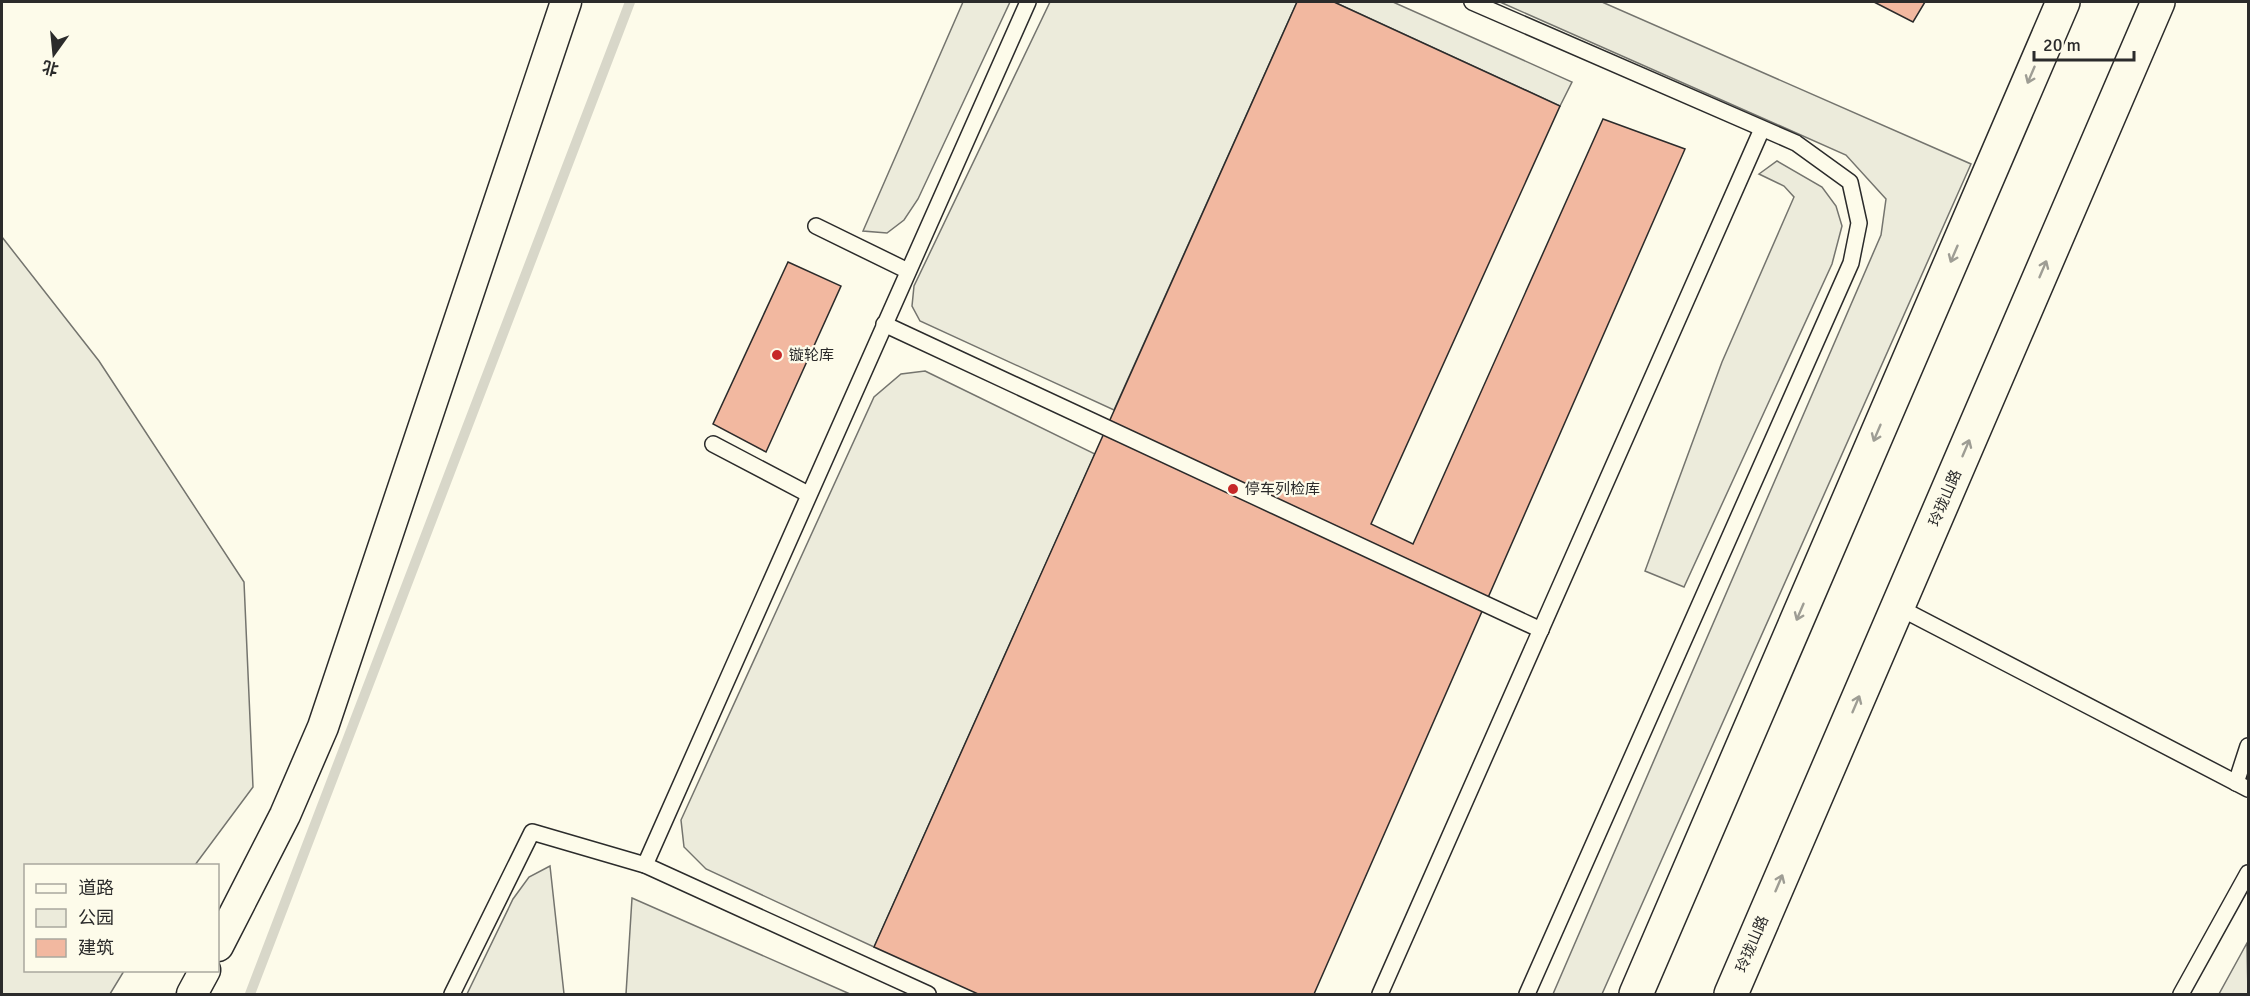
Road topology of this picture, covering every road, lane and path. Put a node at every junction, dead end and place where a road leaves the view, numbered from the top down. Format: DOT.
graph roads {
  1 [pos="566,2"];
  2 [pos="1028,2"];
  3 [pos="1472,2"];
  4 [pos="2063,2"];
  5 [pos="2158,2"];
  6 [pos="1762,129"];
  7 [pos="816,226"];
  8 [pos="908,272"];
  9 [pos="884,324"];
  10 [pos="713,444"];
  11 [pos="808,494"];
  12 [pos="1898,607"];
  13 [pos="1541,630"];
  14 [pos="2248,746"];
  15 [pos="2242,786"];
  16 [pos="645,865"];
  17 [pos="2248,873"];
  18 [pos="219,944"];
  19 [pos="204,972"];
  20 [pos="192,994"];
  21 [pos="452,994"];
  22 [pos="928,994"];
  23 [pos="1380,994"];
  24 [pos="1527,994"];
  25 [pos="1636,994"];
  26 [pos="1731,994"];
  27 [pos="2181,994"];
  1 -- 18 [label="street"];
  2 -- 8 [label="lane"];
  3 -- 6 [label="lane"];
  4 -- 25 [label="main road, one-way"];
  12 -- 5 [label="main road, 玲珑山路, one-way"];
  6 -- 13 [label="lane"];
  6 -- 24 [label="lane"];
  7 -- 8 [label="lane"];
  8 -- 9 [label="lane"];
  9 -- 11 [label="lane"];
  9 -- 13 [label="lane"];
  10 -- 11 [label="lane"];
  11 -- 16 [label="lane"];
  12 -- 15 [label="lane"];
  26 -- 12 [label="main road, 玲珑山路, one-way"];
  13 -- 23 [label="lane"];
  14 -- 15 [label="lane"];
  16 -- 21 [label="lane"];
  16 -- 22 [label="lane"];
  17 -- 27 [label="lane"];
  19 -- 20 [label="street"];
}
